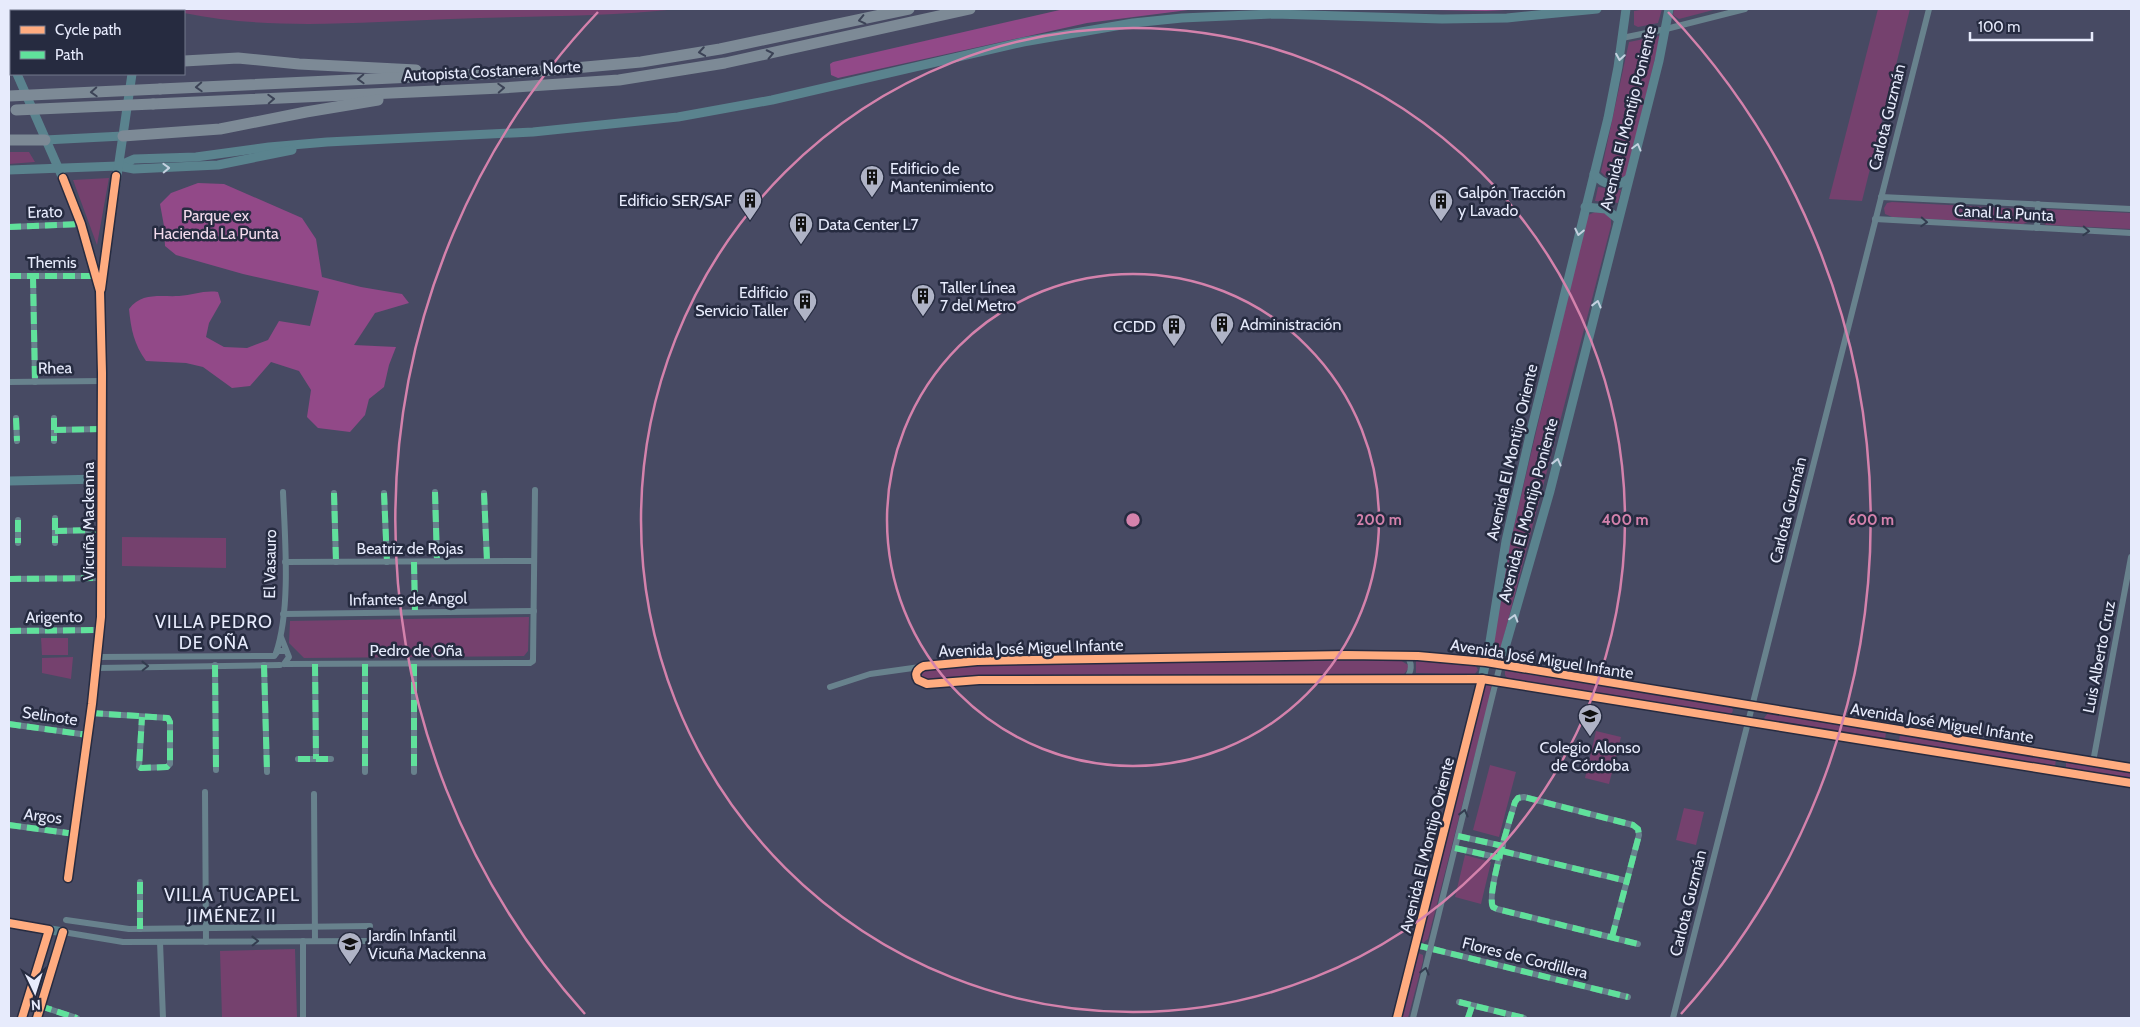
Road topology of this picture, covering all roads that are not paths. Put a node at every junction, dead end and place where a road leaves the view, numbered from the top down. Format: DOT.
graph roads {
  1 [pos="909,9"];
  2 [pos="970,9"];
  3 [pos="1597,9"];
  4 [pos="1626,9"];
  5 [pos="1669,9"];
  6 [pos="1745,9"];
  7 [pos="1929,9"];
  8 [pos="1666,30"];
  9 [pos="1622,38"];
  10 [pos="185,61"];
  11 [pos="17,75"];
  12 [pos="132,75"];
  13 [pos="462,75"];
  14 [pos="453,90"];
  15 [pos="9,96"];
  16 [pos="13,110"];
  17 [pos="123,136"];
  18 [pos="9,140"];
  19 [pos="45,140"];
  20 [pos="118,166"];
  21 [pos="59,169"];
  22 [pos="9,170"];
  23 [pos="1594,174"];
  24 [pos="1628,179"];
  25 [pos="1881,197"];
  26 [pos="2038,204"];
  27 [pos="1585,207"];
  28 [pos="2131,209"];
  29 [pos="1618,219"];
  30 [pos="1875,219"];
  31 [pos="81,224"];
  32 [pos="9,227"];
  33 [pos="2037,228"];
  34 [pos="2131,233"];
  35 [pos="9,276"];
  36 [pos="33,276"];
  37 [pos="95,276"];
  38 [pos="100,291"];
  39 [pos="102,381"];
  40 [pos="9,382"];
  41 [pos="35,382"];
  42 [pos="16,418"];
  43 [pos="54,418"];
  44 [pos="102,429"];
  45 [pos="9,430"];
  46 [pos="16,430"];
  47 [pos="54,430"];
  48 [pos="17,441"];
  49 [pos="54,441"];
  50 [pos="102,479"];
  51 [pos="9,481"];
  52 [pos="535,490"];
  53 [pos="283,492"];
  54 [pos="435,492"];
  55 [pos="334,493"];
  56 [pos="384,493"];
  57 [pos="484,493"];
  58 [pos="55,518"];
  59 [pos="18,520"];
  60 [pos="102,530"];
  61 [pos="55,531"];
  62 [pos="9,532"];
  63 [pos="18,532"];
  64 [pos="18,543"];
  65 [pos="56,543"];
  66 [pos="2131,557"];
  67 [pos="486,561"];
  68 [pos="534,561"];
  69 [pos="285,562"];
  70 [pos="336,562"];
  71 [pos="387,562"];
  72 [pos="414,562"];
  73 [pos="437,562"];
  74 [pos="102,578"];
  75 [pos="9,579"];
  76 [pos="534,611"];
  77 [pos="415,612"];
  78 [pos="283,614"];
  79 [pos="100,630"];
  80 [pos="9,631"];
  81 [pos="281,637"];
  82 [pos="275,654"];
  83 [pos="287,654"];
  84 [pos="1406,655"];
  85 [pos="98,657"];
  86 [pos="1486,662"];
  87 [pos="282,664"];
  88 [pos="298,664"];
  89 [pos="315,664"];
  90 [pos="365,664"];
  91 [pos="414,664"];
  92 [pos="214,665"];
  93 [pos="264,665"];
  94 [pos="1500,665"];
  95 [pos="922,667"];
  96 [pos="97,668"];
  97 [pos="1482,679"];
  98 [pos="1405,680"];
  99 [pos="1497,681"];
  100 [pos="830,687"];
  101 [pos="1752,706"];
  102 [pos="91,713"];
  103 [pos="142,717"];
  104 [pos="1748,721"];
  105 [pos="9,724"];
  106 [pos="1896,729"];
  107 [pos="88,735"];
  108 [pos="1893,744"];
  109 [pos="298,759"];
  110 [pos="316,759"];
  111 [pos="331,759"];
  112 [pos="2093,762"];
  113 [pos="2131,768"];
  114 [pos="216,770"];
  115 [pos="267,772"];
  116 [pos="365,772"];
  117 [pos="414,772"];
  118 [pos="2131,783"];
  119 [pos="205,792"];
  120 [pos="314,794"];
  121 [pos="9,825"];
  122 [pos="75,834"];
  123 [pos="1458,836"];
  124 [pos="1455,848"];
  125 [pos="1501,852"];
  126 [pos="68,878"];
  127 [pos="1627,881"];
  128 [pos="140,882"];
  129 [pos="66,920"];
  130 [pos="9,923"];
  131 [pos="315,926"];
  132 [pos="370,926"];
  133 [pos="206,928"];
  134 [pos="140,929"];
  135 [pos="49,930"];
  136 [pos="63,932"];
  137 [pos="1612,938"];
  138 [pos="303,941"];
  139 [pos="315,941"];
  140 [pos="369,941"];
  141 [pos="160,942"];
  142 [pos="206,942"];
  143 [pos="1638,944"];
  144 [pos="1416,945"];
  145 [pos="1430,949"];
  146 [pos="30,992"];
  147 [pos="1628,997"];
  148 [pos="1459,1002"];
  149 [pos="40,1006"];
  150 [pos="1472,1006"];
  151 [pos="37,1017"];
  152 [pos="22,1018"];
  153 [pos="77,1018"];
  154 [pos="163,1018"];
  155 [pos="303,1018"];
  156 [pos="1397,1018"];
  157 [pos="1413,1018"];
  158 [pos="1468,1018"];
  159 [pos="1524,1018"];
  160 [pos="1673,1018"];
  1 -- 13 [label="highway, Autopista Costanera Norte, one-way"];
  14 -- 2 [label="highway, Autopista Costanera Norte, one-way"];
  3 -- 20 [label="street"];
  4 -- 9 [label="street, Avenida El Montijo Oriente"];
  5 -- 8 [label="street, Avenida El Montijo Poniente"];
  6 -- 8 [label="street"];
  7 -- 25 [label="street, Carlota Guzmán"];
  8 -- 9 [label="street"];
  24 -- 8 [label="street, Avenida El Montijo Poniente, one-way"];
  9 -- 23 [label="street, Avenida El Montijo Oriente, one-way"];
  10 -- 13 [label="highway"];
  11 -- 19 [label="street, Vicuña Mackenna"];
  12 -- 17 [label="street"];
  13 -- 15 [label="highway, Autopista Costanera Norte, one-way, bridge"];
  16 -- 14 [label="highway, Autopista Costanera Norte, one-way, bridge"];
  14 -- 17 [label="highway"];
  17 -- 19 [label="street"];
  17 -- 20 [label="street"];
  18 -- 19 [label="highway"];
  19 -- 21 [label="street, Vicuña Mackenna"];
  20 -- 21 [label="street"];
  20 -- 38 [label="street"];
  21 -- 22 [label="street"];
  21 -- 31 [label="street, Vicuña Mackenna"];
  23 -- 24 [label="street"];
  23 -- 27 [label="street, Avenida El Montijo Oriente"];
  24 -- 29 [label="street, Avenida El Montijo Poniente"];
  25 -- 26 [label="street, Canal La Punta"];
  25 -- 30 [label="street, Carlota Guzmán"];
  26 -- 28 [label="street, Canal La Punta"];
  26 -- 33 [label="street"];
  27 -- 29 [label="street"];
  27 -- 86 [label="street, Avenida El Montijo Oriente, one-way"];
  94 -- 29 [label="street, Avenida El Montijo Poniente, one-way"];
  30 -- 33 [label="street, Canal La Punta, one-way"];
  30 -- 101 [label="street, Carlota Guzmán"];
  31 -- 32 [label="street, Erato"];
  31 -- 37 [label="street, Vicuña Mackenna"];
  33 -- 34 [label="street, Canal La Punta, one-way"];
  35 -- 36 [label="street, Themis"];
  36 -- 37 [label="street, Themis"];
  36 -- 41 [label="street"];
  37 -- 38 [label="street, Vicuña Mackenna"];
  38 -- 39 [label="street, Vicuña Mackenna"];
  39 -- 41 [label="street, Rhea"];
  39 -- 44 [label="street, Vicuña Mackenna"];
  40 -- 41 [label="street, Rhea"];
  42 -- 46 [label="street"];
  43 -- 47 [label="street"];
  44 -- 47 [label="street"];
  44 -- 50 [label="street, Vicuña Mackenna"];
  45 -- 46 [label="street"];
  46 -- 48 [label="street"];
  47 -- 49 [label="street"];
  50 -- 51 [label="street"];
  50 -- 60 [label="street, Vicuña Mackenna"];
  52 -- 68 [label="street"];
  53 -- 69 [label="street, El Vasauro"];
  54 -- 73 [label="street"];
  55 -- 70 [label="street"];
  56 -- 71 [label="street"];
  57 -- 67 [label="street"];
  58 -- 61 [label="street"];
  59 -- 63 [label="street"];
  60 -- 61 [label="street"];
  60 -- 74 [label="street, Vicuña Mackenna"];
  61 -- 65 [label="street"];
  62 -- 63 [label="street"];
  63 -- 64 [label="street"];
  66 -- 112 [label="street, Luis Alberto Cruz"];
  67 -- 68 [label="street, Beatriz de Rojas"];
  67 -- 73 [label="street, Beatriz de Rojas"];
  68 -- 76 [label="street"];
  69 -- 70 [label="street, Beatriz de Rojas"];
  69 -- 78 [label="street, El Vasauro"];
  70 -- 71 [label="street, Beatriz de Rojas"];
  71 -- 72 [label="street, Beatriz de Rojas"];
  72 -- 73 [label="street, Beatriz de Rojas"];
  72 -- 77 [label="street"];
  74 -- 75 [label="street"];
  74 -- 79 [label="street, Vicuña Mackenna"];
  76 -- 77 [label="street, Infantes de Angol"];
  76 -- 91 [label="street, Pedro de Oña"];
  77 -- 78 [label="street, Infantes de Angol"];
  78 -- 81 [label="street, El Vasauro"];
  79 -- 80 [label="street, Arigento"];
  79 -- 85 [label="street, Vicuña Mackenna"];
  81 -- 82 [label="street, El Vasauro"];
  81 -- 83 [label="street, El Vasauro"];
  82 -- 83 [label="street"];
  82 -- 85 [label="street"];
  82 -- 87 [label="street"];
  83 -- 87 [label="street"];
  83 -- 88 [label="street"];
  84 -- 86 [label="street, Avenida José Miguel Infante"];
  84 -- 95 [label="street, Avenida José Miguel Infante"];
  84 -- 98 [label="street"];
  85 -- 96 [label="street, Vicuña Mackenna"];
  86 -- 94 [label="street, Avenida José Miguel Infante"];
  86 -- 97 [label="street, Avenida El Montijo Oriente"];
  87 -- 88 [label="street, Pedro de Oña"];
  87 -- 93 [label="street, Pedro de Oña"];
  88 -- 89 [label="street, Pedro de Oña"];
  89 -- 90 [label="street, Pedro de Oña"];
  89 -- 110 [label="street"];
  90 -- 91 [label="street, Pedro de Oña"];
  90 -- 116 [label="street"];
  91 -- 117 [label="street"];
  92 -- 93 [label="street, Pedro de Oña"];
  96 -- 92 [label="street, Pedro de Oña, one-way"];
  92 -- 114 [label="street"];
  93 -- 115 [label="street"];
  94 -- 99 [label="street, Avenida El Montijo Poniente"];
  94 -- 101 [label="street, Avenida José Miguel Infante"];
  95 -- 98 [label="street, Avenida José Miguel Infante"];
  95 -- 100 [label="street"];
  96 -- 102 [label="street, Vicuña Mackenna"];
  97 -- 98 [label="street, Avenida José Miguel Infante"];
  97 -- 99 [label="street, Avenida José Miguel Infante"];
  97 -- 144 [label="street, Avenida El Montijo Oriente"];
  99 -- 104 [label="street, Avenida José Miguel Infante"];
  123 -- 99 [label="street, Avenida El Montijo Poniente, one-way"];
  101 -- 104 [label="street, Carlota Guzmán"];
  101 -- 106 [label="street, Avenida José Miguel Infante"];
  102 -- 103 [label="street"];
  102 -- 107 [label="street, Vicuña Mackenna"];
  103 -- 103 [label="street"];
  104 -- 108 [label="street, Avenida José Miguel Infante"];
  104 -- 160 [label="street, Carlota Guzmán"];
  105 -- 107 [label="street, Selinote"];
  106 -- 108 [label="street"];
  106 -- 112 [label="street, Avenida José Miguel Infante"];
  107 -- 122 [label="street, Vicuña Mackenna"];
  108 -- 118 [label="street, Avenida José Miguel Infante"];
  109 -- 110 [label="street"];
  110 -- 111 [label="street"];
  112 -- 113 [label="street, Avenida José Miguel Infante"];
  119 -- 133 [label="street"];
  120 -- 131 [label="street"];
  121 -- 122 [label="street, Argos"];
  122 -- 126 [label="street, Vicuña Mackenna"];
  123 -- 124 [label="street, Avenida El Montijo Poniente"];
  123 -- 125 [label="street"];
  124 -- 125 [label="street"];
  124 -- 145 [label="street, Avenida El Montijo Poniente"];
  125 -- 127 [label="street"];
  125 -- 127 [label="street"];
  125 -- 137 [label="street"];
  127 -- 137 [label="street"];
  128 -- 134 [label="street"];
  129 -- 134 [label="street"];
  130 -- 135 [label="street"];
  131 -- 132 [label="street"];
  131 -- 133 [label="street"];
  131 -- 139 [label="street"];
  133 -- 134 [label="street"];
  133 -- 142 [label="street"];
  135 -- 136 [label="street"];
  135 -- 146 [label="street"];
  136 -- 141 [label="street"];
  136 -- 149 [label="street"];
  137 -- 143 [label="street"];
  138 -- 139 [label="street"];
  142 -- 138 [label="street, one-way"];
  138 -- 155 [label="street"];
  139 -- 140 [label="street"];
  141 -- 142 [label="street"];
  141 -- 154 [label="street"];
  144 -- 145 [label="street, Flores de Cordillera"];
  144 -- 156 [label="street, Avenida El Montijo Oriente"];
  145 -- 147 [label="street, Flores de Cordillera"];
  157 -- 145 [label="street, Avenida El Montijo Poniente, one-way"];
  146 -- 151 [label="street"];
  146 -- 152 [label="street"];
  148 -- 150 [label="street"];
  149 -- 151 [label="street"];
  149 -- 153 [label="street"];
  150 -- 158 [label="street"];
  150 -- 159 [label="street"];
}
